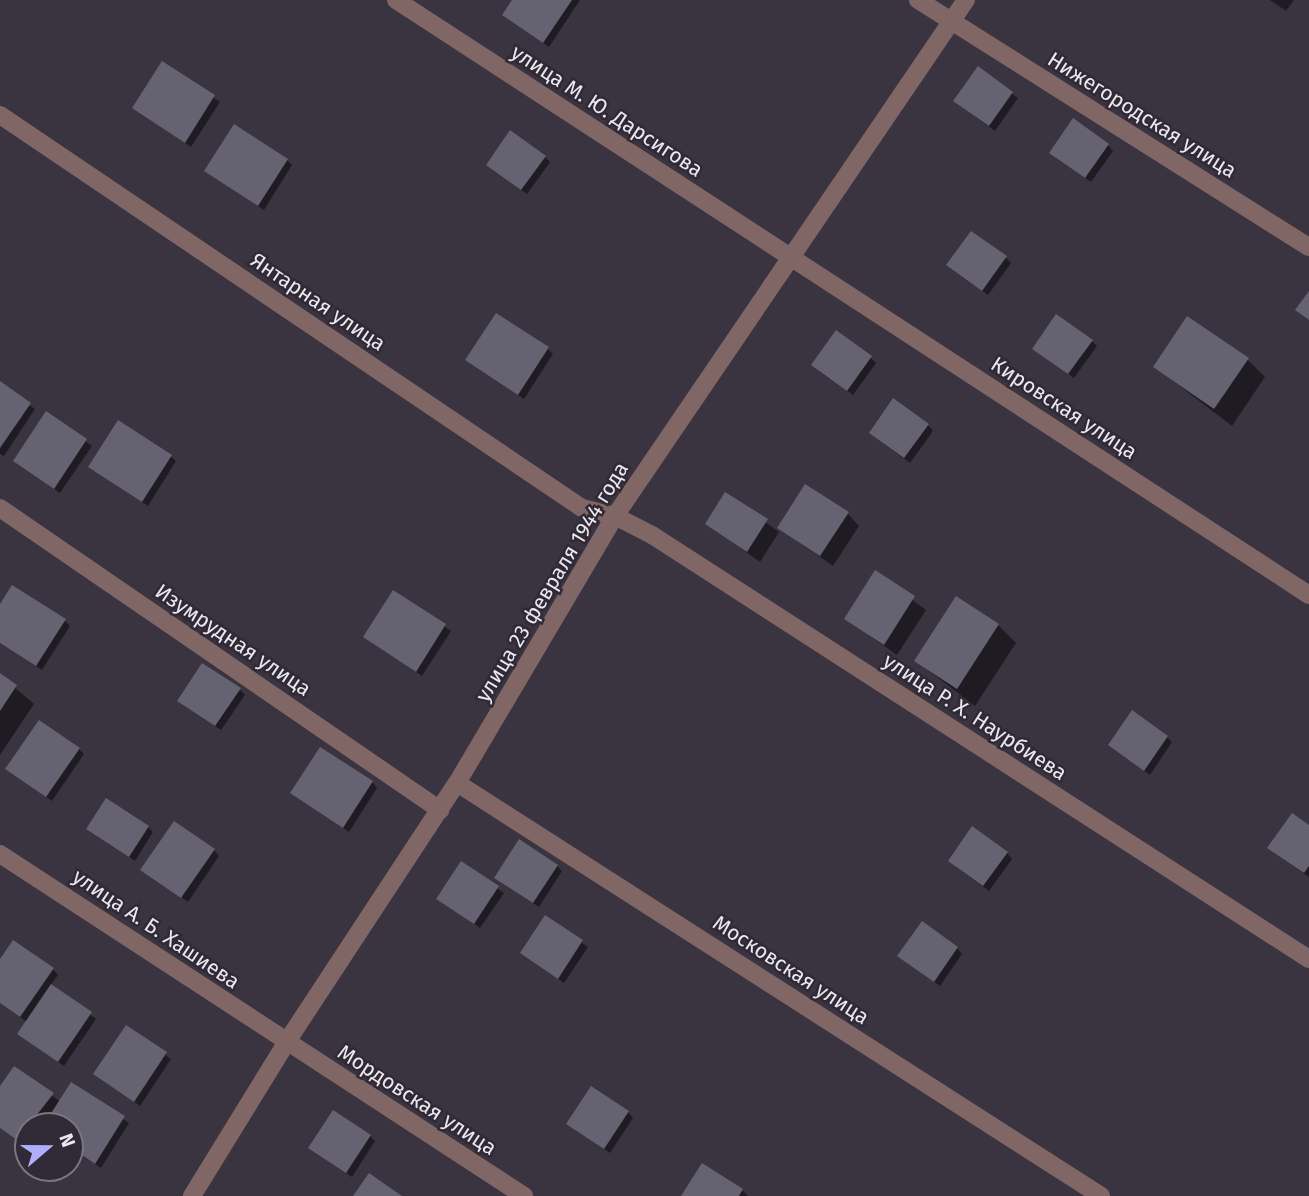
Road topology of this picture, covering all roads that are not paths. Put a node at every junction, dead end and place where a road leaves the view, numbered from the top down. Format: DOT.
graph roads {
  1 [pos="396,0"];
  2 [pos="918,0"];
  3 [pos="966,0"];
  4 [pos="951,22"];
  5 [pos="0,115"];
  6 [pos="1309,247"];
  7 [pos="793,259"];
  8 [pos="0,508"];
  9 [pos="615,516"];
  10 [pos="1309,595"];
  11 [pos="457,783"];
  12 [pos="440,810"];
  13 [pos="0,853"];
  14 [pos="1309,959"];
  15 [pos="286,1043"];
  16 [pos="192,1196"];
  17 [pos="524,1196"];
  18 [pos="1101,1196"];
  1 -- 7 [label="street, улица М. Ю. Дарсигова"];
  2 -- 4 [label="street, Нижегородская улица"];
  3 -- 4 [label="street, улица 23 февраля 1944 года"];
  4 -- 6 [label="street, Нижегородская улица"];
  4 -- 7 [label="street, улица 23 февраля 1944 года"];
  5 -- 9 [label="street, Янтарная улица"];
  7 -- 9 [label="street, улица 23 февраля 1944 года"];
  7 -- 10 [label="street, Кировская улица"];
  8 -- 12 [label="street, Изумрудная улица"];
  9 -- 11 [label="street, улица 23 февраля 1944 года"];
  9 -- 14 [label="street, улица Р. Х. Наурбиева"];
  11 -- 12 [label="street, улица 23 февраля 1944 года"];
  11 -- 18 [label="street, Московская улица"];
  12 -- 15 [label="street, улица 23 февраля 1944 года"];
  13 -- 15 [label="street, улица А. Б. Хашиева"];
  15 -- 16 [label="street, улица 23 февраля 1944 года"];
  15 -- 17 [label="street, Мордовская улица"];
}
